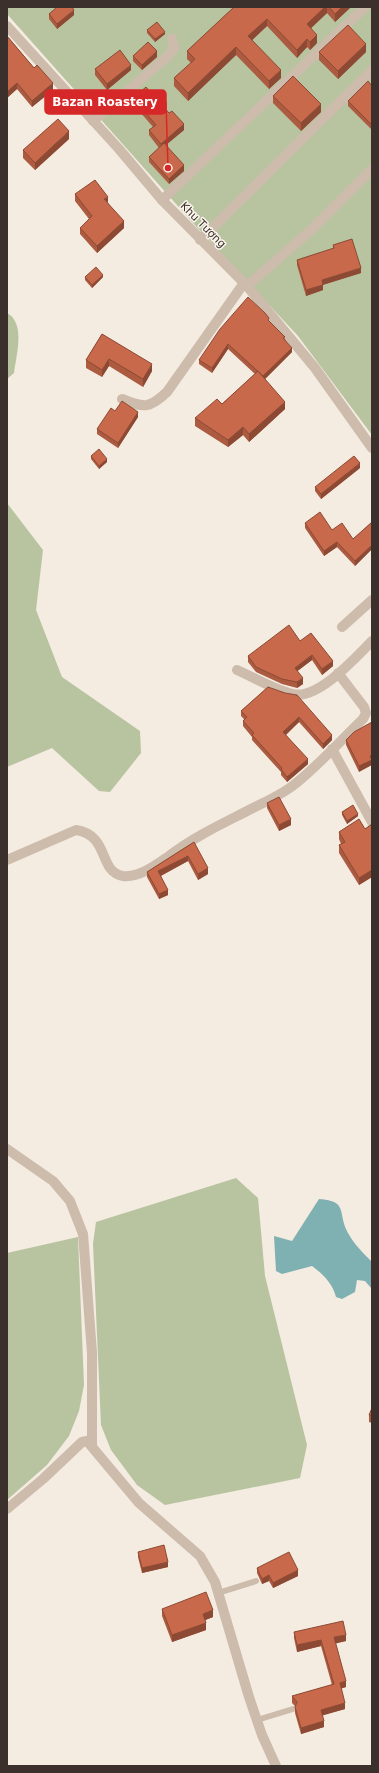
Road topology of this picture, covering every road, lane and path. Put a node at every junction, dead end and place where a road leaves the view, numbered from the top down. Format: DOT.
graph roads {
  1 [pos="365,7"];
  2 [pos="7,26"];
  3 [pos="172,39"];
  4 [pos="372,70"];
  5 [pos="93,121"];
  6 [pos="372,170"];
  7 [pos="162,200"];
  8 [pos="200,240"];
  9 [pos="246,285"];
  10 [pos="122,399"];
  11 [pos="372,448"];
  12 [pos="372,600"];
  13 [pos="342,627"];
  14 [pos="372,641"];
  15 [pos="236,670"];
  16 [pos="338,673"];
  17 [pos="332,749"];
  18 [pos="367,803"];
  19 [pos="372,822"];
  20 [pos="7,860"];
  21 [pos="7,1149"];
  22 [pos="92,1446"];
  23 [pos="7,1509"];
  24 [pos="256,1580"];
  25 [pos="218,1593"];
  26 [pos="293,1709"];
  27 [pos="257,1720"];
  28 [pos="276,1766"];
  1 -- 7 [label="street"];
  2 -- 5 [label="street, Khu Tượng"];
  3 -- 5 [label="street"];
  4 -- 8 [label="street"];
  5 -- 7 [label="street, Khu Tượng"];
  6 -- 9 [label="street"];
  7 -- 8 [label="street, Khu Tượng"];
  8 -- 9 [label="street, Khu Tượng"];
  9 -- 10 [label="street"];
  9 -- 11 [label="street, Khu Tượng"];
  12 -- 13 [label="street"];
  14 -- 16 [label="street"];
  15 -- 16 [label="street"];
  16 -- 17 [label="street"];
  17 -- 18 [label="street"];
  17 -- 20 [label="street"];
  18 -- 19 [label="street"];
  21 -- 22 [label="street"];
  22 -- 23 [label="street"];
  22 -- 25 [label="street"];
  24 -- 25 [label="lane"];
  25 -- 27 [label="street"];
  26 -- 27 [label="lane"];
  27 -- 28 [label="street"];
}
